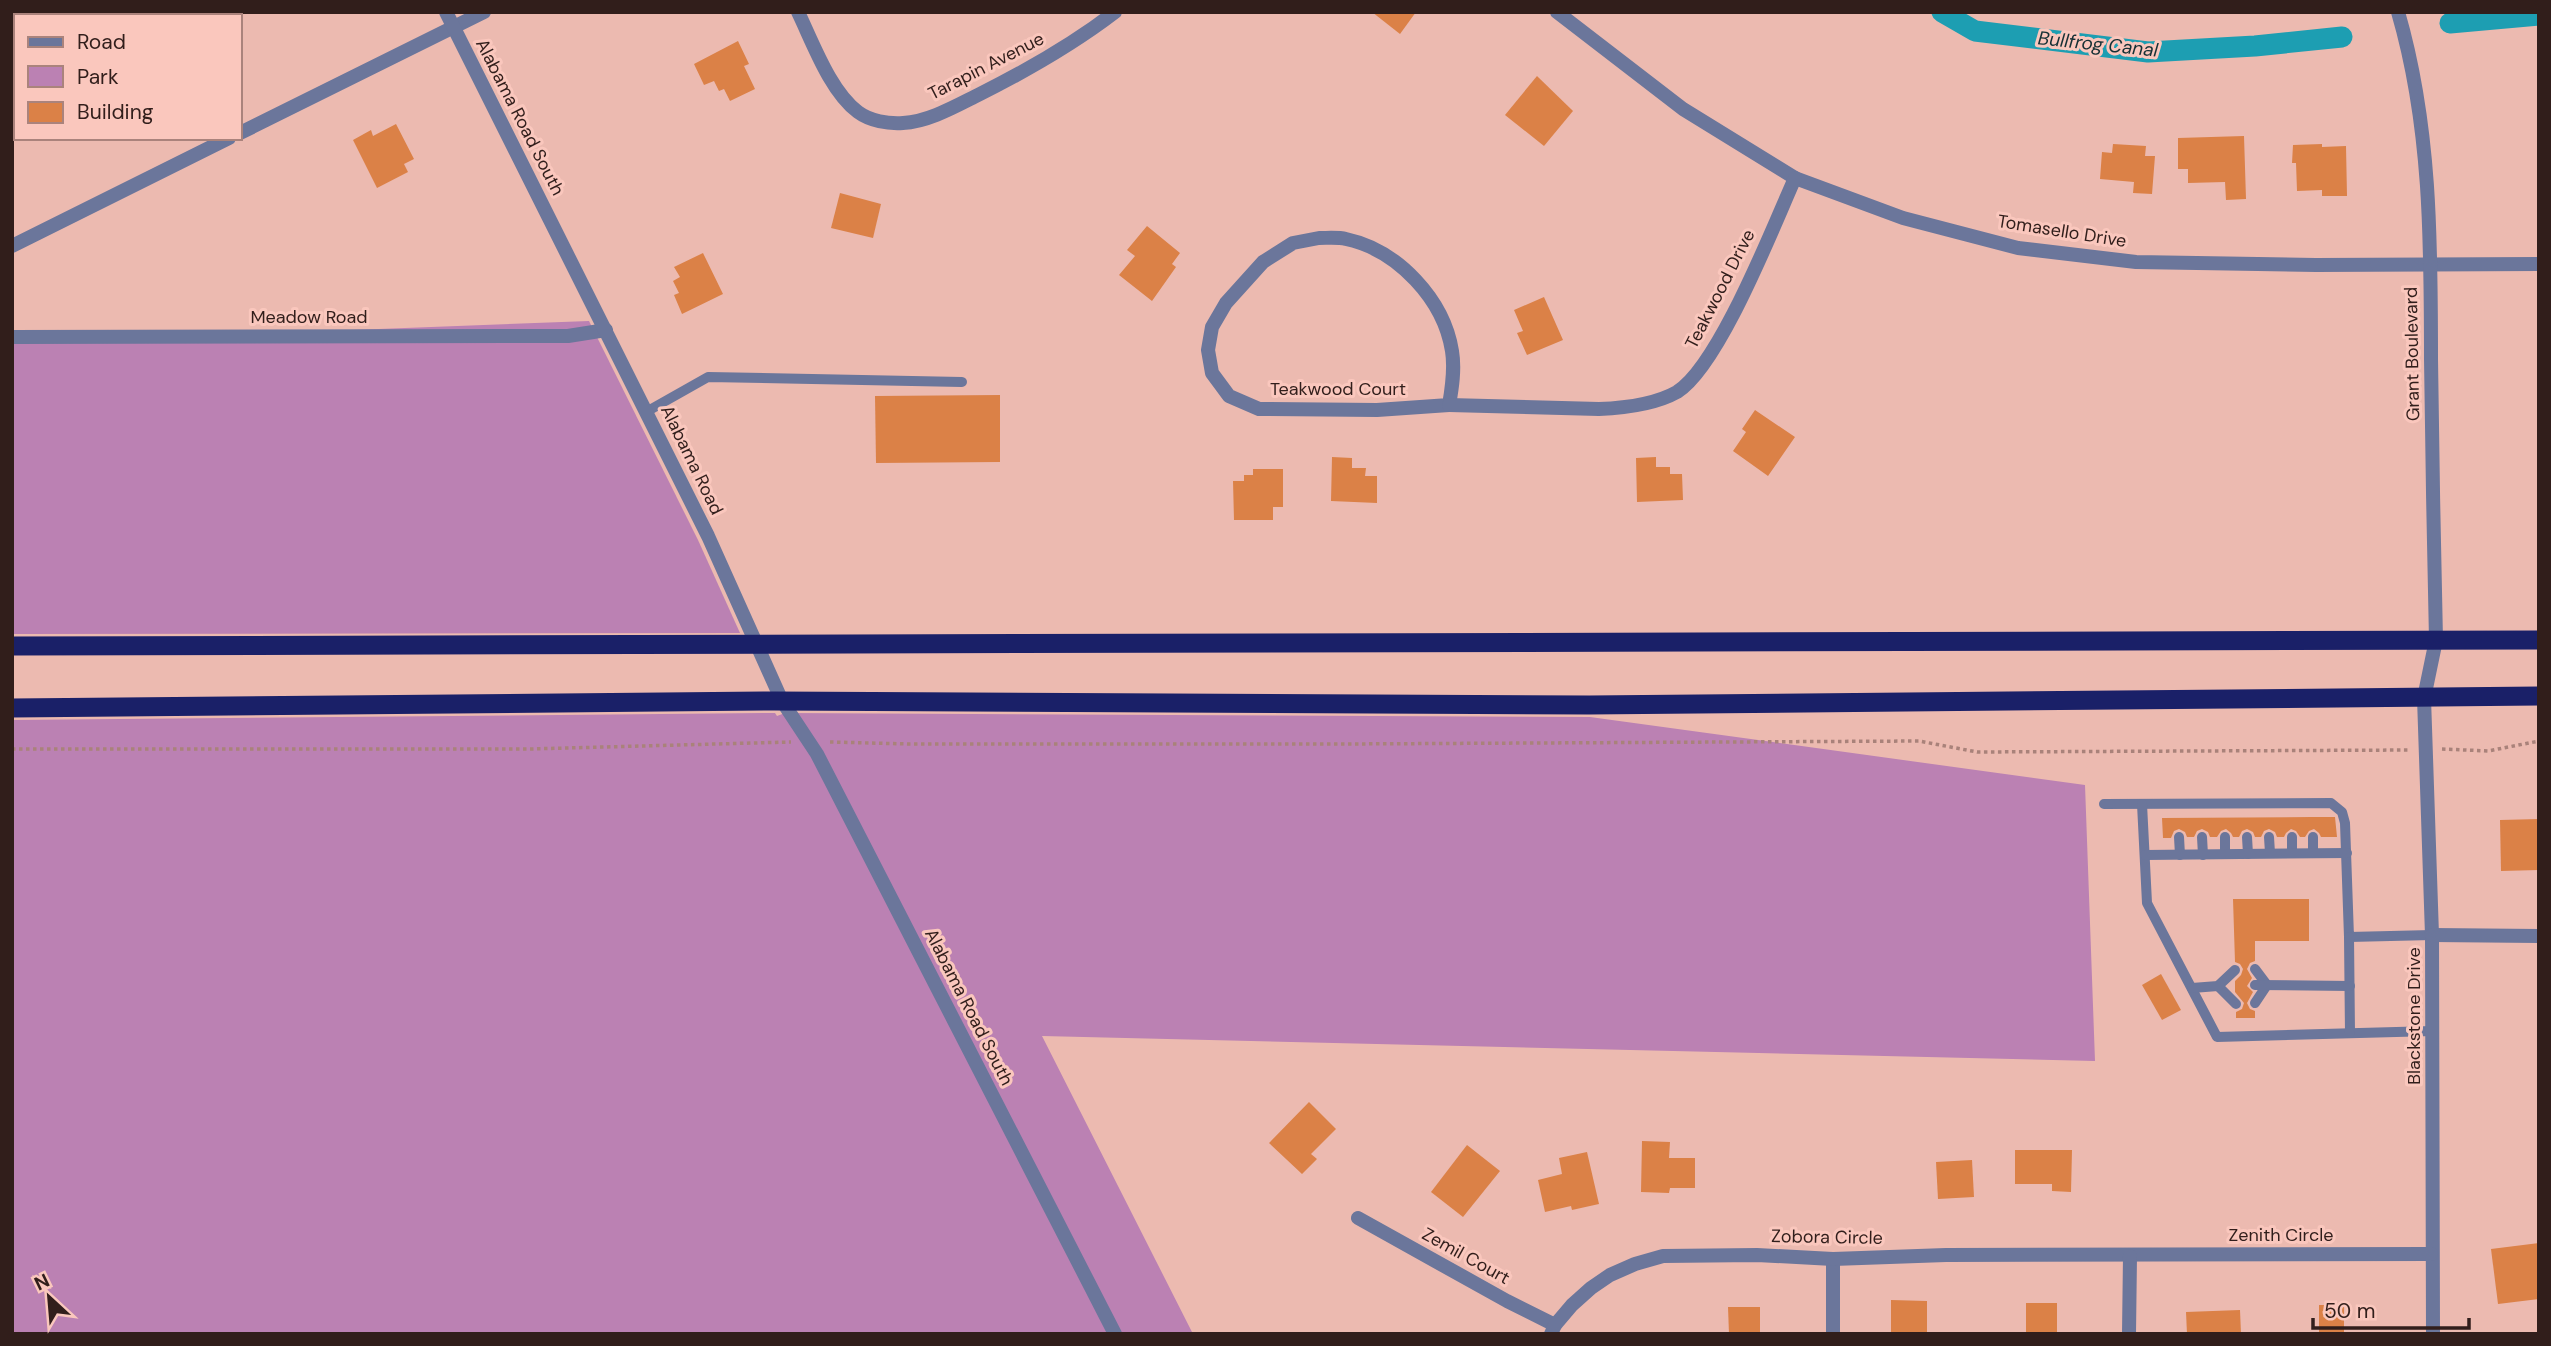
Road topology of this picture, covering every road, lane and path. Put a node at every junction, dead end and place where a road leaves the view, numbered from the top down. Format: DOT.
graph roads {
  1 [pos="446,12"];
  2 [pos="484,12"];
  3 [pos="798,12"];
  4 [pos="1115,12"];
  5 [pos="1557,12"];
  6 [pos="2398,12"];
  7 [pos="453,26"];
  8 [pos="242,132"];
  9 [pos="225,140"];
  10 [pos="1795,178"];
  11 [pos="560,239"];
  12 [pos="12,246"];
  13 [pos="2539,264"];
  14 [pos="2431,265"];
  15 [pos="606,330"];
  16 [pos="12,337"];
  17 [pos="962,382"];
  18 [pos="1449,405"];
  19 [pos="646,412"];
  20 [pos="2436,640"];
  21 [pos="2539,640"];
  22 [pos="757,645"];
  23 [pos="12,646"];
  24 [pos="2539,696"];
  25 [pos="2424,698"];
  26 [pos="782,701"];
  27 [pos="12,708"];
  28 [pos="871,741"];
  29 [pos="2539,741"];
  30 [pos="789,742"];
  31 [pos="12,749"];
  32 [pos="2447,749"];
  33 [pos="2390,750"];
  34 [pos="2223,803"];
  35 [pos="2245,803"];
  36 [pos="2268,803"];
  37 [pos="2291,803"];
  38 [pos="2104,804"];
  39 [pos="2142,804"];
  40 [pos="2178,804"];
  41 [pos="2202,804"];
  42 [pos="2312,804"];
  43 [pos="2179,817"];
  44 [pos="2224,817"];
  45 [pos="2246,817"];
  46 [pos="2268,817"];
  47 [pos="2291,817"];
  48 [pos="2312,817"];
  49 [pos="2202,818"];
  50 [pos="2225,837"];
  51 [pos="2269,837"];
  52 [pos="2291,837"];
  53 [pos="2313,837"];
  54 [pos="2179,838"];
  55 [pos="2202,838"];
  56 [pos="2247,838"];
  57 [pos="2270,853"];
  58 [pos="2292,853"];
  59 [pos="2313,853"];
  60 [pos="2347,853"];
  61 [pos="2225,854"];
  62 [pos="2248,854"];
  63 [pos="2145,855"];
  64 [pos="2180,855"];
  65 [pos="2203,855"];
  66 [pos="2432,935"];
  67 [pos="2539,936"];
  68 [pos="2349,937"];
  69 [pos="2255,969"];
  70 [pos="2235,970"];
  71 [pos="2255,985"];
  72 [pos="2267,985"];
  73 [pos="2218,986"];
  74 [pos="2235,986"];
  75 [pos="2350,986"];
  76 [pos="2192,988"];
  77 [pos="2255,1003"];
  78 [pos="2236,1004"];
  79 [pos="2433,1031"];
  80 [pos="2350,1033"];
  81 [pos="1359,1218"];
  82 [pos="2431,1254"];
  83 [pos="2130,1256"];
  84 [pos="1833,1259"];
  85 [pos="1553,1329"];
  86 [pos="1115,1334"];
  87 [pos="1833,1334"];
  88 [pos="2129,1334"];
  89 [pos="2432,1334"];
  1 -- 7 [label="street, Alabama Road South"];
  2 -- 7 [label="street"];
  3 -- 4 [label="street, Tarapin Avenue"];
  5 -- 10 [label="street, Tomasello Drive"];
  6 -- 14 [label="street, Grant Boulevard"];
  7 -- 8 [label="street"];
  7 -- 11 [label="street, Alabama Road South"];
  9 -- 12 [label="street"];
  10 -- 14 [label="street, Tomasello Drive"];
  10 -- 18 [label="street, Teakwood Drive"];
  11 -- 15 [label="street, Alabama Road"];
  13 -- 14 [label="street, Tomasello Drive"];
  14 -- 20 [label="street, Grant Boulevard"];
  15 -- 16 [label="street, Meadow Road"];
  15 -- 19 [label="street, Alabama Road"];
  17 -- 19 [label="lane"];
  18 -- 18 [label="street, Teakwood Court"];
  19 -- 22 [label="street, Alabama Road"];
  20 -- 21 [label="highway"];
  20 -- 22 [label="highway"];
  20 -- 25 [label="street, Grant Boulevard"];
  22 -- 23 [label="highway"];
  22 -- 26 [label="street, Alabama Road"];
  24 -- 25 [label="highway"];
  25 -- 26 [label="highway"];
  25 -- 66 [label="street, Blackstone Drive"];
  26 -- 27 [label="highway"];
  26 -- 86 [label="street, Alabama Road South"];
  28 -- 33 [label="path"];
  29 -- 32 [label="path"];
  30 -- 31 [label="path"];
  34 -- 35 [label="lane"];
  34 -- 41 [label="lane"];
  34 -- 44 [label="lane"];
  35 -- 36 [label="lane"];
  35 -- 45 [label="lane"];
  36 -- 37 [label="lane"];
  36 -- 46 [label="lane"];
  37 -- 42 [label="lane"];
  37 -- 47 [label="lane"];
  38 -- 39 [label="lane"];
  39 -- 40 [label="lane"];
  39 -- 63 [label="lane"];
  40 -- 41 [label="lane"];
  40 -- 43 [label="lane"];
  41 -- 49 [label="lane"];
  42 -- 48 [label="lane"];
  42 -- 60 [label="lane"];
  50 -- 61 [label="lane"];
  51 -- 57 [label="lane"];
  52 -- 58 [label="lane"];
  53 -- 59 [label="lane"];
  54 -- 64 [label="lane"];
  55 -- 65 [label="lane"];
  56 -- 62 [label="lane"];
  57 -- 58 [label="lane"];
  57 -- 62 [label="lane"];
  58 -- 59 [label="lane"];
  59 -- 60 [label="lane"];
  60 -- 68 [label="lane"];
  61 -- 62 [label="lane"];
  61 -- 65 [label="lane"];
  63 -- 64 [label="lane"];
  63 -- 76 [label="lane"];
  64 -- 65 [label="lane"];
  66 -- 67 [label="street"];
  66 -- 68 [label="lane"];
  66 -- 79 [label="street, Blackstone Drive"];
  68 -- 75 [label="lane"];
  69 -- 72 [label="lane"];
  70 -- 73 [label="lane"];
  71 -- 72 [label="lane"];
  72 -- 75 [label="lane"];
  72 -- 77 [label="lane"];
  73 -- 74 [label="lane"];
  73 -- 76 [label="lane"];
  73 -- 78 [label="lane"];
  75 -- 80 [label="lane"];
  76 -- 80 [label="lane"];
  79 -- 80 [label="lane"];
  79 -- 82 [label="street, Blackstone Drive"];
  81 -- 85 [label="street, Zemil Court"];
  82 -- 83 [label="street, Zenith Circle"];
  82 -- 89 [label="street, Blackstone Drive"];
  83 -- 84 [label="street, Zobora Circle"];
  83 -- 88 [label="street"];
  84 -- 85 [label="street, Zobora Circle"];
  84 -- 87 [label="street"];
}
